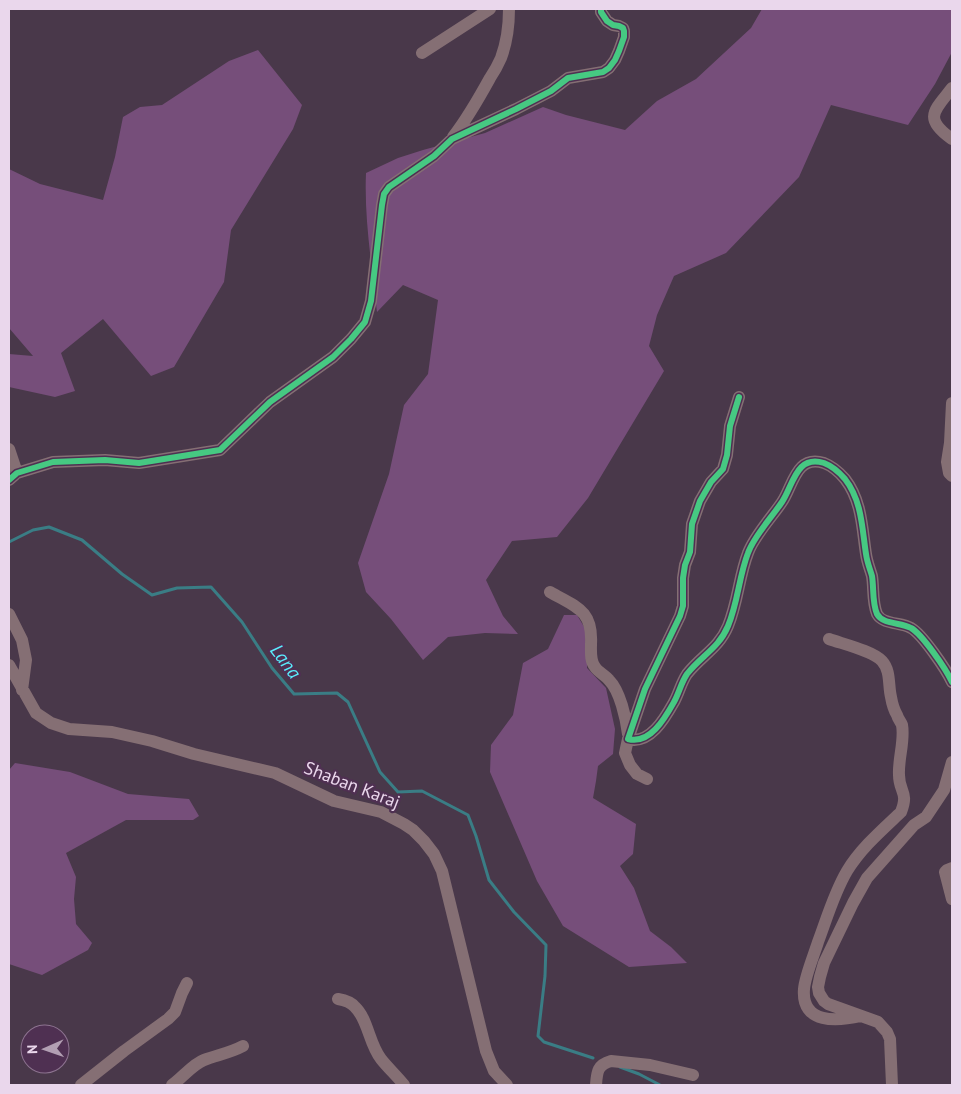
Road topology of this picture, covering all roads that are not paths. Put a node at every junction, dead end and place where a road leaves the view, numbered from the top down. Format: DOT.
graph roads {
  1 [pos="490,9"];
  2 [pos="509,9"];
  3 [pos="601,9"];
  4 [pos="422,53"];
  5 [pos="952,88"];
  6 [pos="452,139"];
  7 [pos="952,139"];
  8 [pos="738,398"];
  9 [pos="952,403"];
  10 [pos="9,449"];
  11 [pos="13,476"];
  12 [pos="952,476"];
  13 [pos="550,592"];
  14 [pos="9,614"];
  15 [pos="830,639"];
  16 [pos="9,666"];
  17 [pos="952,682"];
  18 [pos="22,690"];
  19 [pos="628,738"];
  20 [pos="952,762"];
  21 [pos="647,779"];
  22 [pos="952,868"];
  23 [pos="952,899"];
  24 [pos="187,983"];
  25 [pos="338,999"];
  26 [pos="861,1016"];
  27 [pos="243,1046"];
  28 [pos="693,1075"];
  29 [pos="81,1085"];
  30 [pos="172,1085"];
  31 [pos="404,1085"];
  32 [pos="507,1085"];
  33 [pos="596,1085"];
  34 [pos="892,1085"];
  1 -- 4 [label="street"];
  2 -- 6 [label="street"];
  3 -- 6 [label="street"];
  5 -- 7 [label="street"];
  6 -- 11 [label="street"];
  8 -- 19 [label="street"];
  9 -- 12 [label="street"];
  10 -- 11 [label="street"];
  13 -- 19 [label="street"];
  14 -- 18 [label="street"];
  15 -- 26 [label="street"];
  16 -- 18 [label="street, Shaban Karaj"];
  17 -- 19 [label="street"];
  18 -- 32 [label="street, Shaban Karaj"];
  19 -- 21 [label="street"];
  20 -- 26 [label="street"];
  22 -- 23 [label="street"];
  24 -- 29 [label="street"];
  25 -- 31 [label="street"];
  26 -- 34 [label="street"];
  27 -- 30 [label="street"];
  28 -- 33 [label="street"];
}
